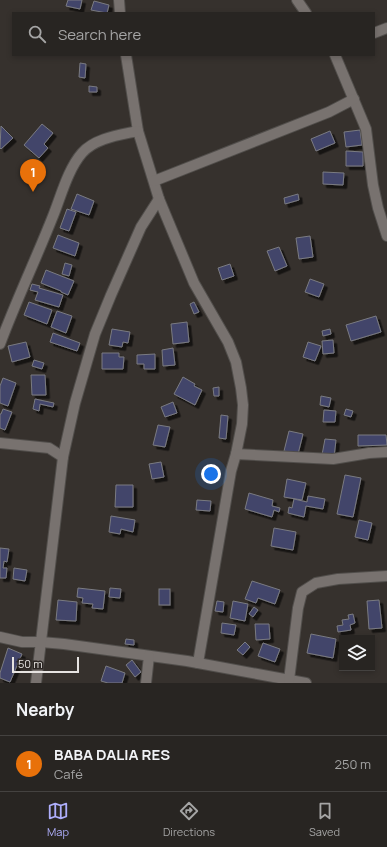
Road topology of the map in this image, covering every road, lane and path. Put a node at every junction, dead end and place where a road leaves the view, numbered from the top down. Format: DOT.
graph roads {
  1 [pos="119,0"];
  2 [pos="297,0"];
  3 [pos="120,12"];
  4 [pos="305,12"];
  5 [pos="387,28"];
  6 [pos="375,34"];
  7 [pos="126,56"];
  8 [pos="335,56"];
  9 [pos="354,99"];
  10 [pos="138,131"];
  11 [pos="154,180"];
  12 [pos="159,199"];
  13 [pos="387,236"];
  14 [pos="0,344"];
  15 [pos="0,443"];
  16 [pos="387,452"];
  17 [pos="236,454"];
  18 [pos="62,457"];
  19 [pos="387,576"];
  20 [pos="0,637"];
  21 [pos="41,642"];
  22 [pos="149,656"];
  23 [pos="198,663"];
  24 [pos="289,680"];
  25 [pos="36,683"];
  26 [pos="146,683"];
  27 [pos="306,683"];
  1 -- 3 [label="street"];
  2 -- 4 [label="street"];
  5 -- 6 [label="street"];
  7 -- 10 [label="street"];
  8 -- 9 [label="street"];
  9 -- 11 [label="street"];
  9 -- 13 [label="street"];
  10 -- 11 [label="street"];
  10 -- 14 [label="street"];
  11 -- 12 [label="street"];
  12 -- 17 [label="street"];
  12 -- 18 [label="street"];
  15 -- 18 [label="street"];
  16 -- 17 [label="street"];
  17 -- 23 [label="street"];
  18 -- 21 [label="street"];
  19 -- 24 [label="street"];
  20 -- 21 [label="street"];
  21 -- 22 [label="street"];
  21 -- 25 [label="street"];
  22 -- 23 [label="street"];
  22 -- 26 [label="street"];
  23 -- 24 [label="street"];
  24 -- 27 [label="street"];
}
